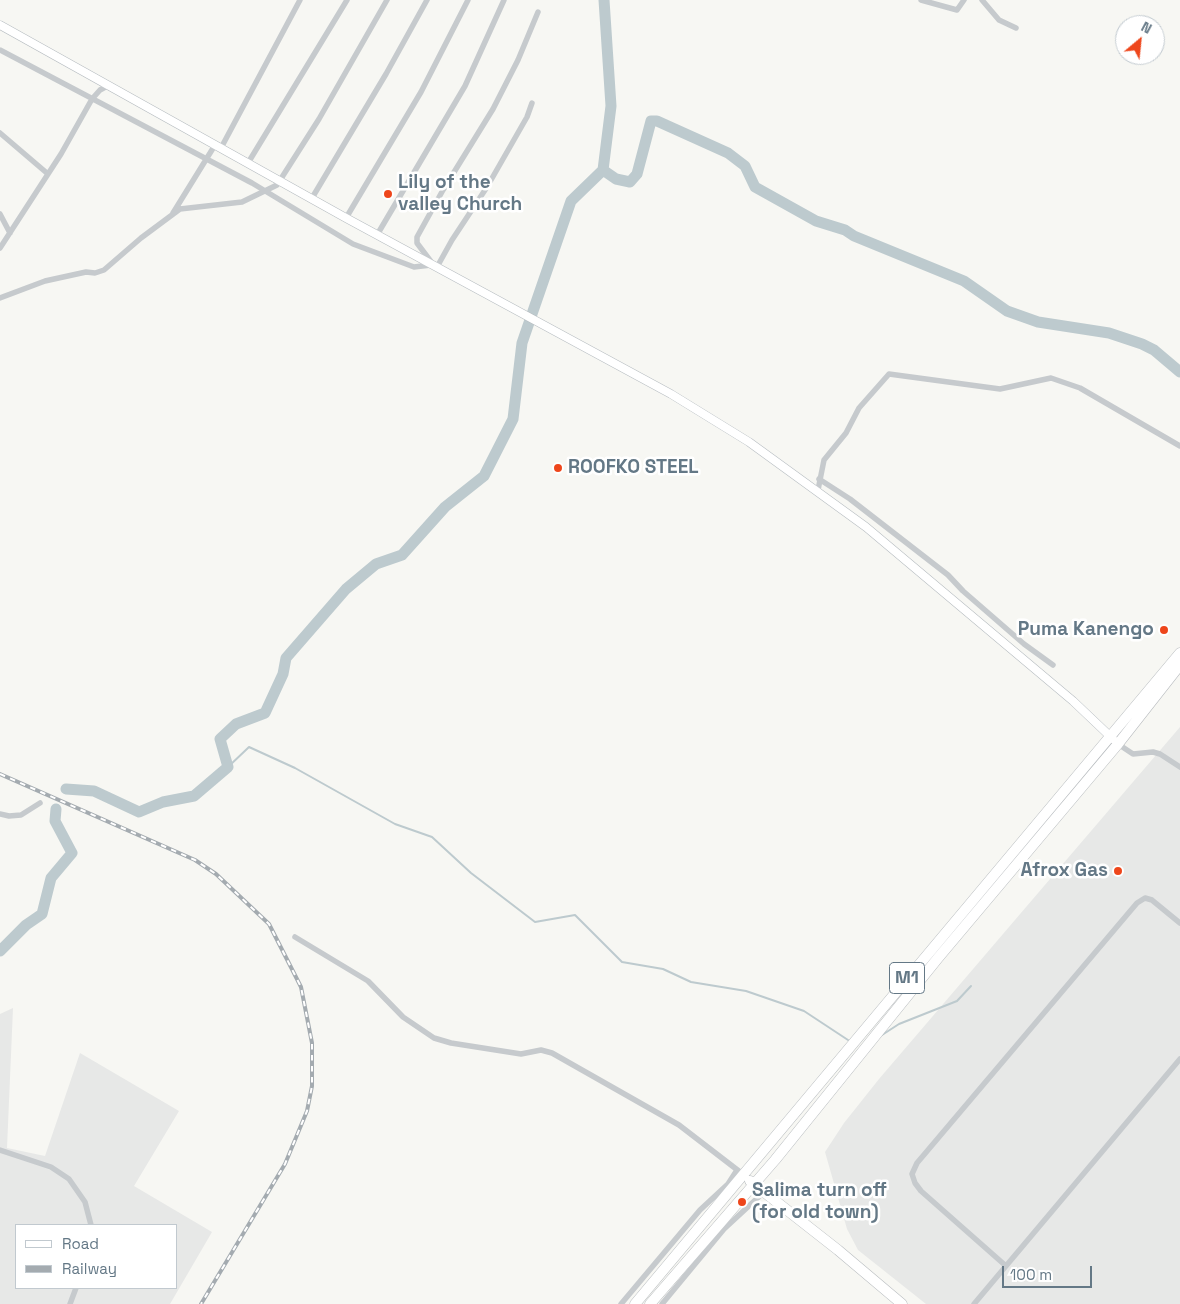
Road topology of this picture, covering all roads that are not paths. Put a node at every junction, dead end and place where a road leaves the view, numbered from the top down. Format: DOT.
graph roads {
  1 [pos="300,0"];
  2 [pos="347,0"];
  3 [pos="387,0"];
  4 [pos="427,0"];
  5 [pos="468,0"];
  6 [pos="504,0"];
  7 [pos="921,0"];
  8 [pos="964,0"];
  9 [pos="982,0"];
  10 [pos="538,12"];
  11 [pos="0,25"];
  12 [pos="1016,28"];
  13 [pos="0,50"];
  14 [pos="109,85"];
  15 [pos="92,99"];
  16 [pos="532,103"];
  17 [pos="0,133"];
  18 [pos="218,146"];
  19 [pos="206,159"];
  20 [pos="248,163"];
  21 [pos="48,174"];
  22 [pos="280,180"];
  23 [pos="265,191"];
  24 [pos="312,198"];
  25 [pos="0,214"];
  26 [pos="172,214"];
  27 [pos="346,218"];
  28 [pos="10,233"];
  29 [pos="377,234"];
  30 [pos="0,248"];
  31 [pos="435,266"];
  32 [pos="0,298"];
  33 [pos="1180,446"];
  34 [pos="819,479"];
  35 [pos="818,490"];
  36 [pos="1180,653"];
  37 [pos="1053,665"];
  38 [pos="1180,665"];
  39 [pos="1115,740"];
  40 [pos="1180,767"];
  41 [pos="40,804"];
  42 [pos="0,814"];
  43 [pos="1180,923"];
  44 [pos="295,938"];
  45 [pos="1180,1058"];
  46 [pos="0,1150"];
  47 [pos="741,1173"];
  48 [pos="754,1184"];
  49 [pos="764,1192"];
  50 [pos="91,1224"];
  51 [pos="1006,1266"];
  52 [pos="76,1289"];
  53 [pos="70,1304"];
  54 [pos="621,1304"];
  55 [pos="635,1304"];
  56 [pos="650,1304"];
  57 [pos="662,1304"];
  58 [pos="902,1304"];
  59 [pos="974,1304"];
  1 -- 18 [label="street"];
  2 -- 20 [label="street"];
  3 -- 22 [label="street"];
  4 -- 24 [label="street"];
  5 -- 27 [label="street"];
  6 -- 29 [label="street"];
  7 -- 8 [label="street"];
  9 -- 12 [label="street"];
  10 -- 31 [label="street"];
  11 -- 14 [label="main road"];
  13 -- 15 [label="street"];
  14 -- 15 [label="street"];
  14 -- 18 [label="main road"];
  15 -- 19 [label="street"];
  15 -- 21 [label="street"];
  16 -- 31 [label="street"];
  17 -- 21 [label="street"];
  18 -- 19 [label="street"];
  18 -- 20 [label="main road"];
  19 -- 23 [label="street"];
  19 -- 26 [label="street"];
  20 -- 22 [label="main road"];
  21 -- 28 [label="street"];
  22 -- 23 [label="street"];
  22 -- 24 [label="main road"];
  23 -- 26 [label="street"];
  23 -- 31 [label="street"];
  24 -- 27 [label="main road"];
  25 -- 28 [label="street"];
  26 -- 32 [label="street"];
  27 -- 29 [label="main road"];
  28 -- 30 [label="street"];
  29 -- 31 [label="main road"];
  31 -- 35 [label="main road"];
  33 -- 34 [label="street"];
  34 -- 35 [label="street"];
  34 -- 37 [label="street"];
  35 -- 39 [label="main road"];
  36 -- 39 [label="highway, M1"];
  38 -- 39 [label="highway, M1"];
  39 -- 40 [label="street"];
  39 -- 47 [label="highway, M1"];
  39 -- 48 [label="highway, M1"];
  41 -- 42 [label="street"];
  43 -- 51 [label="street"];
  44 -- 47 [label="street"];
  45 -- 51 [label="street"];
  46 -- 50 [label="street"];
  47 -- 48 [label="highway"];
  47 -- 54 [label="street"];
  47 -- 55 [label="highway, M1"];
  48 -- 49 [label="highway"];
  48 -- 56 [label="highway, M1"];
  49 -- 57 [label="street"];
  49 -- 58 [label="highway"];
  51 -- 59 [label="street"];
  52 -- 53 [label="street"];
}
